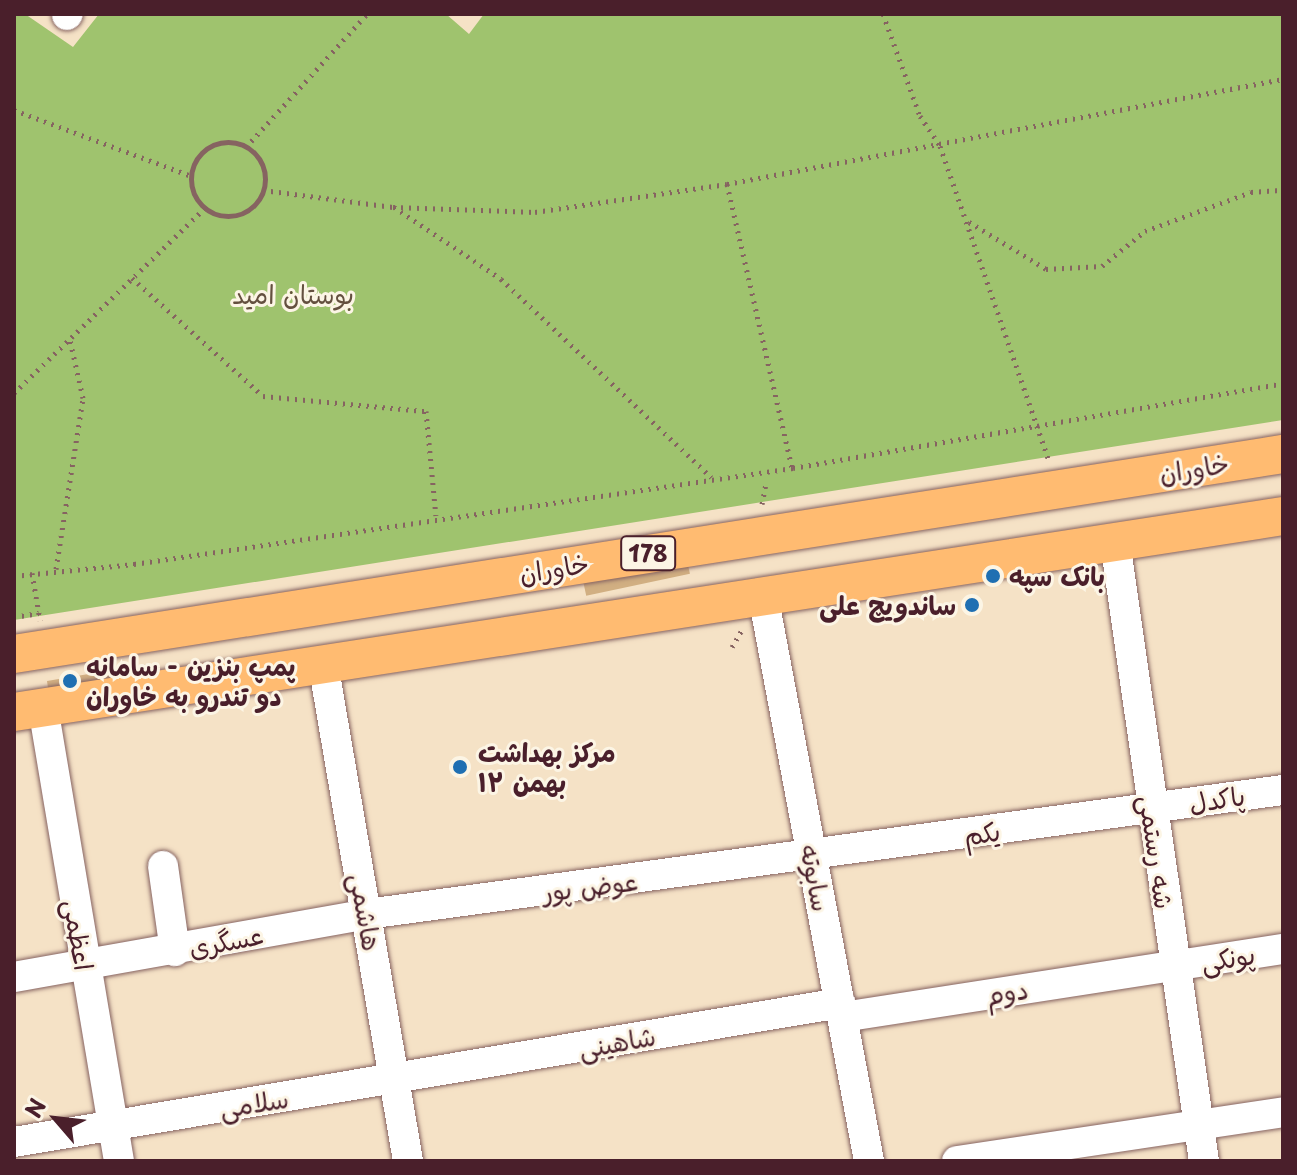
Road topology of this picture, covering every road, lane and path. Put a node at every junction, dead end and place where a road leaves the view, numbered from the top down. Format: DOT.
graph roads {
  1 [pos="367,14"];
  2 [pos="883,14"];
  3 [pos="1283,79"];
  4 [pos="14,110"];
  5 [pos="940,146"];
  6 [pos="246,147"];
  7 [pos="191,176"];
  8 [pos="727,184"];
  9 [pos="263,190"];
  10 [pos="1283,190"];
  11 [pos="393,207"];
  12 [pos="205,208"];
  13 [pos="967,221"];
  14 [pos="132,278"];
  15 [pos="70,339"];
  16 [pos="1283,383"];
  17 [pos="14,393"];
  18 [pos="1036,425"];
  19 [pos="1283,454"];
  20 [pos="1048,458"];
  21 [pos="793,468"];
  22 [pos="711,477"];
  23 [pos="436,516"];
  24 [pos="1283,516"];
  25 [pos="1115,542"];
  26 [pos="56,569"];
  27 [pos="32,573"];
  28 [pos="14,576"];
  29 [pos="763,595"];
  30 [pos="14,617"];
  31 [pos="14,654"];
  32 [pos="323,663"];
  33 [pos="28,710"];
  34 [pos="1283,790"];
  35 [pos="1151,809"];
  36 [pos="813,857"];
  37 [pos="163,866"];
  38 [pos="367,914"];
  39 [pos="1283,949"];
  40 [pos="175,951"];
  41 [pos="1172,967"];
  42 [pos="84,968"];
  43 [pos="14,977"];
  44 [pos="841,1010"];
  45 [pos="395,1082"];
  46 [pos="1283,1112"];
  47 [pos="113,1125"];
  48 [pos="1198,1125"];
  49 [pos="14,1142"];
  50 [pos="119,1161"];
  51 [pos="408,1161"];
  52 [pos="869,1161"];
  53 [pos="957,1161"];
  54 [pos="1204,1161"];
  1 -- 6 [label="path"];
  2 -- 5 [label="path"];
  3 -- 5 [label="path"];
  4 -- 7 [label="path"];
  5 -- 8 [label="path"];
  5 -- 13 [label="path"];
  6 -- 7 [label="path"];
  6 -- 9 [label="path"];
  7 -- 12 [label="path"];
  8 -- 11 [label="path"];
  8 -- 21 [label="path"];
  9 -- 11 [label="path"];
  9 -- 12 [label="path"];
  10 -- 13 [label="path"];
  11 -- 22 [label="path"];
  12 -- 14 [label="path"];
  13 -- 18 [label="path"];
  14 -- 15 [label="path"];
  14 -- 23 [label="path"];
  15 -- 17 [label="path"];
  15 -- 26 [label="path"];
  16 -- 18 [label="path"];
  18 -- 20 [label="path"];
  18 -- 21 [label="path"];
  19 -- 31 [label="main road, خاوران / 178"];
  21 -- 22 [label="path"];
  22 -- 23 [label="path"];
  23 -- 26 [label="path"];
  24 -- 25 [label="main road, 178"];
  25 -- 29 [label="main road, 178"];
  25 -- 35 [label="street, شه رستمی"];
  26 -- 27 [label="path"];
  27 -- 28 [label="path"];
  27 -- 30 [label="path"];
  29 -- 32 [label="main road, 178"];
  29 -- 36 [label="street, سابوته"];
  32 -- 33 [label="main road, 178"];
  32 -- 38 [label="street, هاشمی"];
  33 -- 42 [label="street, اعظمی"];
  34 -- 35 [label="street, پاکدل"];
  35 -- 36 [label="street, یکم"];
  35 -- 41 [label="street, شه رستمی"];
  36 -- 38 [label="street, عوض پور"];
  36 -- 44 [label="street, سابوته"];
  37 -- 40 [label="street"];
  38 -- 40 [label="street, عسگری"];
  38 -- 45 [label="street, هاشمی"];
  39 -- 41 [label="street, پونکی"];
  40 -- 42 [label="street, عسگری"];
  41 -- 44 [label="street, دوم"];
  41 -- 48 [label="street, شه رستمی"];
  42 -- 43 [label="street, عسگری"];
  42 -- 47 [label="street, اعظمی"];
  44 -- 45 [label="street, شاهینی"];
  44 -- 52 [label="street, سابوته"];
  45 -- 47 [label="street, سلامی"];
  45 -- 51 [label="street, هاشمی"];
  46 -- 48 [label="street"];
  47 -- 49 [label="street, سلامی"];
  47 -- 50 [label="street, اعظمی"];
  48 -- 53 [label="street"];
  48 -- 54 [label="street, شه رستمی"];
}
